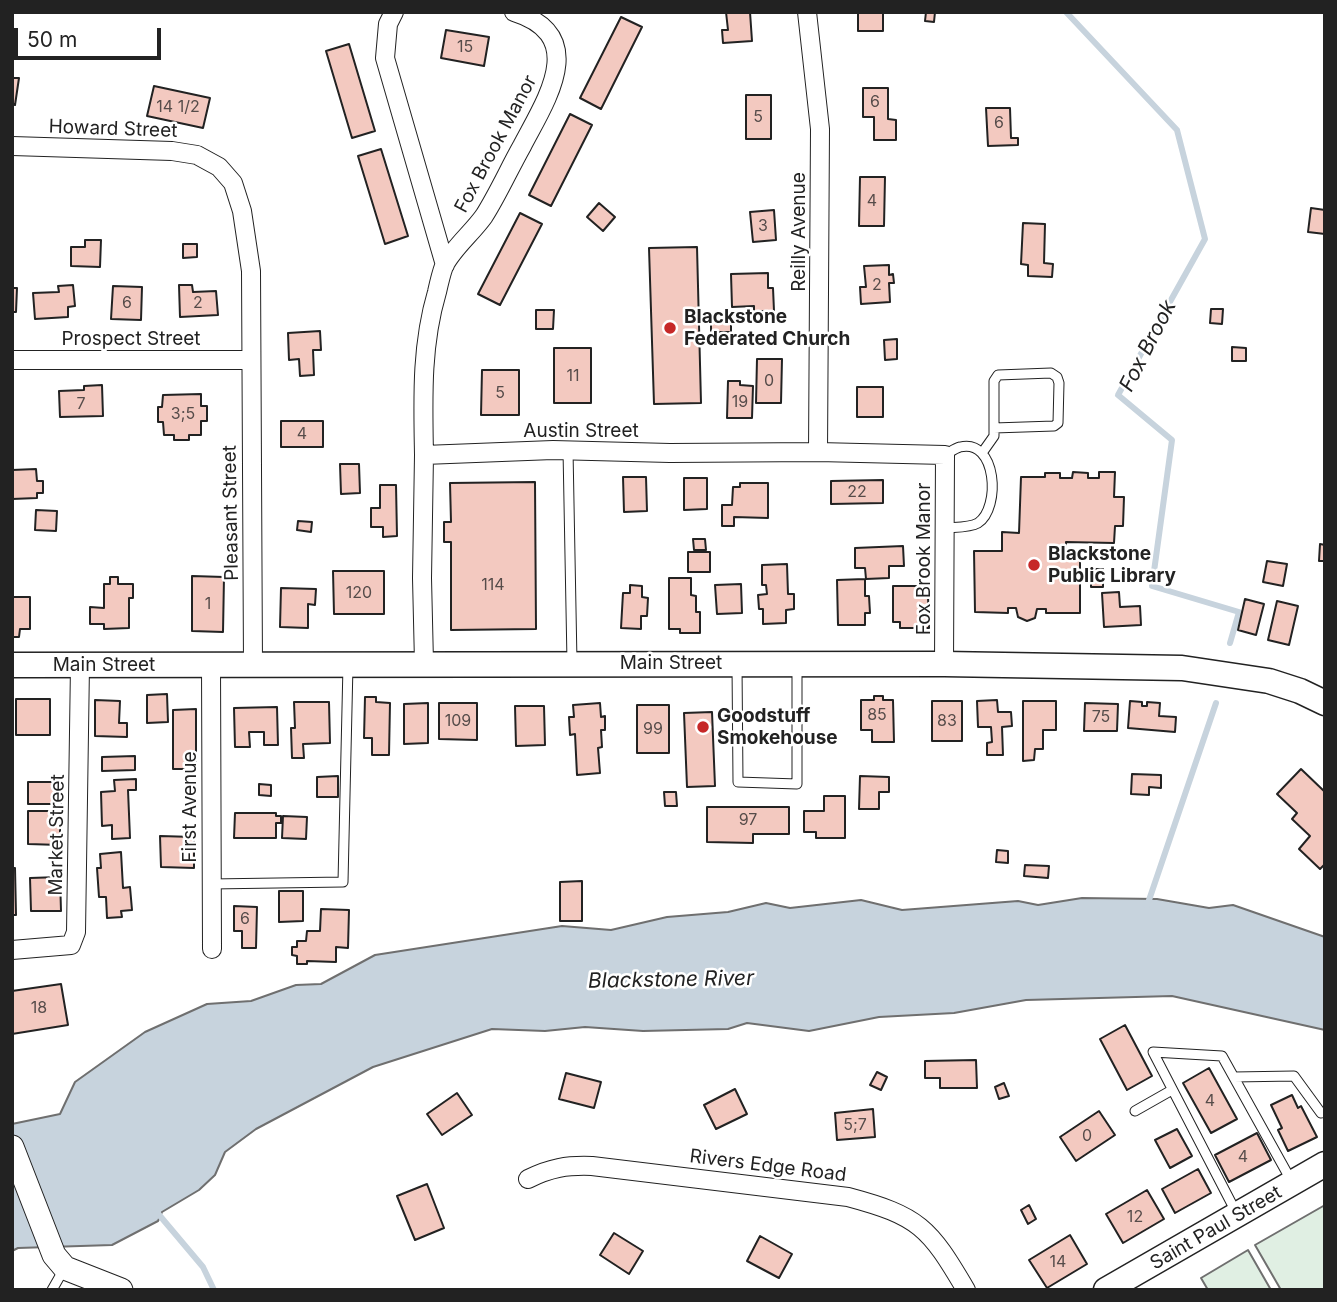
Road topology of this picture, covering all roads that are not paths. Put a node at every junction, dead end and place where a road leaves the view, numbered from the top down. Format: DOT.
graph roads {
  1 [pos="394,12"];
  2 [pos="514,12"];
  3 [pos="807,12"];
  4 [pos="12,146"];
  5 [pos="445,265"];
  6 [pos="12,360"];
  7 [pos="250,360"];
  8 [pos="994,428"];
  9 [pos="568,450"];
  10 [pos="818,452"];
  11 [pos="982,453"];
  12 [pos="424,455"];
  13 [pos="945,455"];
  14 [pos="945,528"];
  15 [pos="424,663"];
  16 [pos="572,663"];
  17 [pos="348,664"];
  18 [pos="737,664"];
  19 [pos="797,664"];
  20 [pos="944,664"];
  21 [pos="12,665"];
  22 [pos="80,665"];
  23 [pos="211,665"];
  24 [pos="253,665"];
  25 [pos="1325,703"];
  26 [pos="211,884"];
  27 [pos="212,948"];
  28 [pos="12,950"];
  29 [pos="1234,1077"];
  30 [pos="1172,1090"];
  31 [pos="1135,1111"];
  32 [pos="1321,1113"];
  33 [pos="12,1147"];
  34 [pos="1325,1165"];
  35 [pos="528,1179"];
  36 [pos="1293,1183"];
  37 [pos="1238,1215"];
  38 [pos="59,1262"];
  39 [pos="52,1290"];
  40 [pos="121,1290"];
  41 [pos="966,1290"];
  42 [pos="1106,1290"];
  1 -- 5 [label="street, Fox Brook Manor"];
  2 -- 5 [label="street, Fox Brook Manor"];
  3 -- 10 [label="street, Reilly Avenue"];
  4 -- 7 [label="street, Howard Street"];
  5 -- 12 [label="street, Fox Brook Manor"];
  6 -- 7 [label="street, Prospect Street"];
  7 -- 24 [label="street, Pleasant Street"];
  8 -- 8 [label="lane"];
  8 -- 11 [label="lane"];
  9 -- 10 [label="street, Austin Street"];
  9 -- 12 [label="street, Austin Street"];
  9 -- 16 [label="lane"];
  10 -- 13 [label="street, Austin Street"];
  11 -- 13 [label="lane"];
  11 -- 14 [label="lane"];
  12 -- 15 [label="street"];
  13 -- 14 [label="street, Fox Brook Manor"];
  14 -- 20 [label="street, Fox Brook Manor"];
  15 -- 16 [label="main road, Main Street"];
  15 -- 17 [label="main road, Main Street"];
  16 -- 18 [label="main road, Main Street"];
  17 -- 24 [label="main road, Main Street"];
  17 -- 26 [label="lane"];
  18 -- 19 [label="main road, Main Street"];
  18 -- 19 [label="lane"];
  19 -- 20 [label="main road, Main Street"];
  20 -- 25 [label="main road, Main Street"];
  21 -- 22 [label="main road, Main Street"];
  22 -- 23 [label="main road, Main Street"];
  22 -- 28 [label="street, Market Street"];
  23 -- 24 [label="main road, Main Street"];
  23 -- 26 [label="street, First Avenue"];
  26 -- 27 [label="street, First Avenue"];
  29 -- 30 [label="lane"];
  29 -- 32 [label="lane"];
  29 -- 36 [label="lane"];
  30 -- 31 [label="lane"];
  30 -- 37 [label="lane"];
  33 -- 38 [label="street"];
  34 -- 36 [label="main road, Saint Paul Street"];
  35 -- 41 [label="street, Rivers Edge Road"];
  36 -- 37 [label="main road, Saint Paul Street"];
  37 -- 42 [label="main road, Saint Paul Street"];
  38 -- 39 [label="lane"];
  38 -- 40 [label="street"];
}
